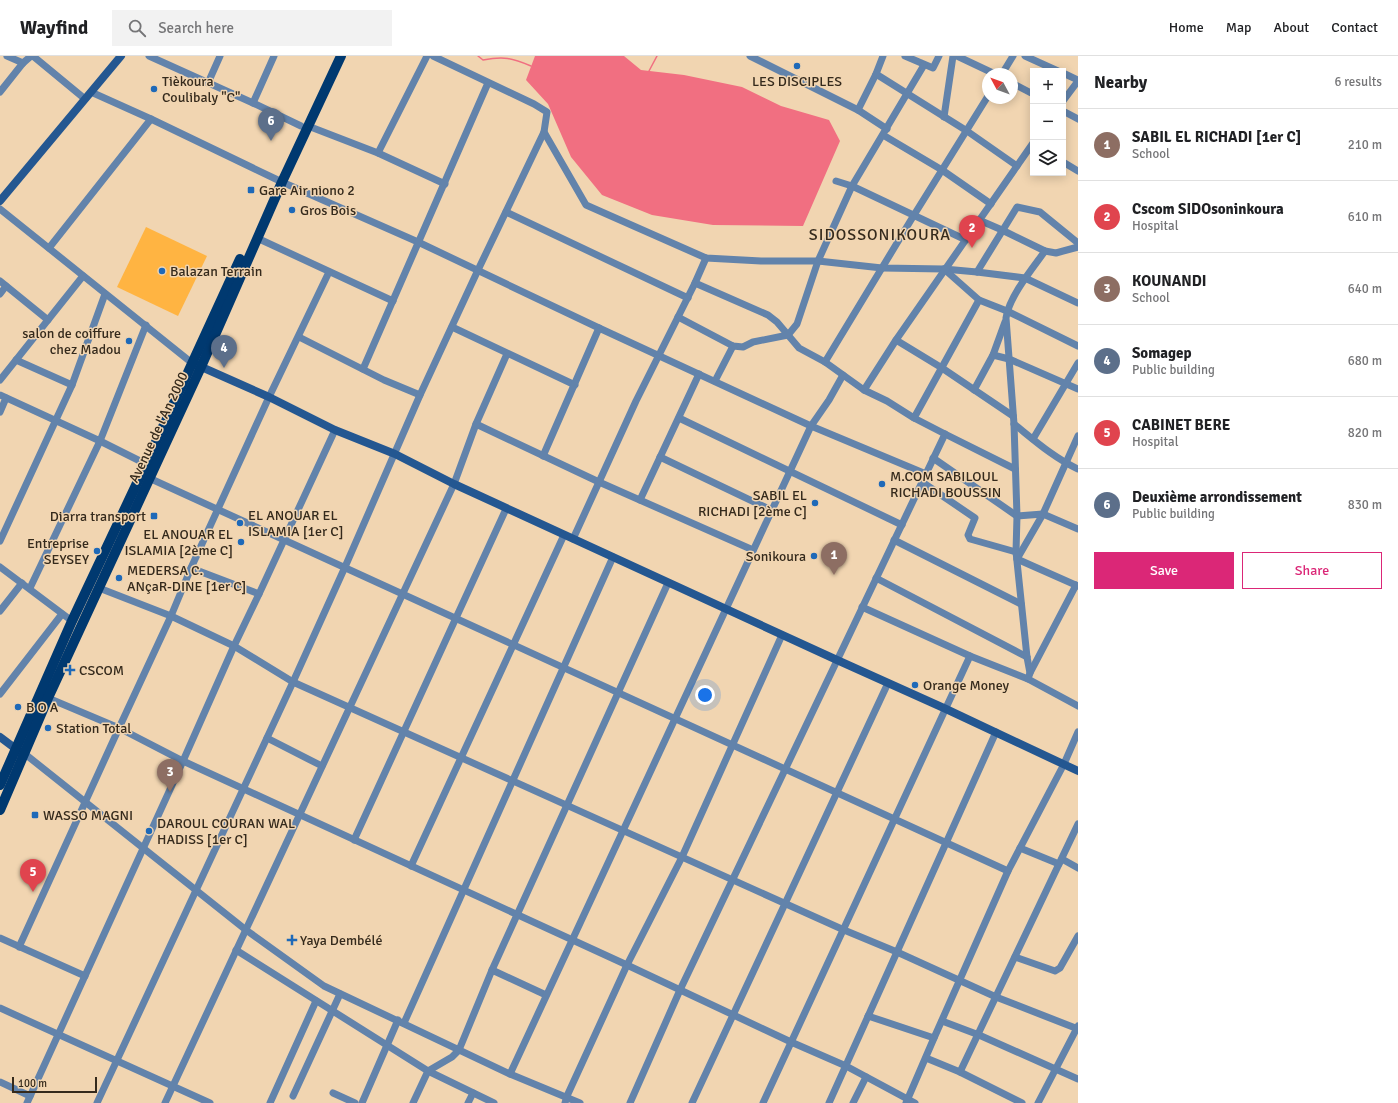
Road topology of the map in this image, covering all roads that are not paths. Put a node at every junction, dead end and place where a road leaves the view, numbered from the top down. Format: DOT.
graph roads {
  1 [pos="8,56"];
  2 [pos="32,56"];
  3 [pos="121,56"];
  4 [pos="149,56"];
  5 [pos="220,56"];
  6 [pos="274,56"];
  7 [pos="334,56"];
  8 [pos="341,56"];
  9 [pos="428,56"];
  10 [pos="433,56"];
  11 [pos="750,56"];
  12 [pos="883,56"];
  13 [pos="905,56"];
  14 [pos="939,56"];
  15 [pos="953,56"];
  16 [pos="957,56"];
  17 [pos="1013,56"];
  18 [pos="1025,56"];
  19 [pos="1041,59"];
  20 [pos="23,63"];
  21 [pos="924,65"];
  22 [pos="983,68"];
  23 [pos="1006,68"];
  24 [pos="1054,68"];
  25 [pos="876,74"];
  26 [pos="1066,74"];
  27 [pos="1078,80"];
  28 [pos="208,83"];
  29 [pos="488,83"];
  30 [pos="1018,86"];
  31 [pos="0,92"];
  32 [pos="91,92"];
  33 [pos="1030,92"];
  34 [pos="908,94"];
  35 [pos="1066,97"];
  36 [pos="85,99"];
  37 [pos="253,103"];
  38 [pos="983,104"];
  39 [pos="858,110"];
  40 [pos="1066,113"];
  41 [pos="944,117"];
  42 [pos="151,118"];
  43 [pos="1078,120"];
  44 [pos="304,126"];
  45 [pos="967,130"];
  46 [pos="544,132"];
  47 [pos="885,132"];
  48 [pos="1030,148"];
  49 [pos="378,152"];
  50 [pos="1066,164"];
  51 [pos="1017,166"];
  52 [pos="942,170"];
  53 [pos="1078,171"];
  54 [pos="280,181"];
  55 [pos="836,181"];
  56 [pos="445,184"];
  57 [pos="852,186"];
  58 [pos="0,201"];
  59 [pos="991,204"];
  60 [pos="0,209"];
  61 [pos="506,212"];
  62 [pos="914,215"];
  63 [pos="979,220"];
  64 [pos="1002,230"];
  65 [pos="257,238"];
  66 [pos="966,240"];
  67 [pos="418,242"];
  68 [pos="1078,242"];
  69 [pos="1078,247"];
  70 [pos="49,248"];
  71 [pos="1045,251"];
  72 [pos="706,258"];
  73 [pos="818,260"];
  74 [pos="882,268"];
  75 [pos="944,269"];
  76 [pos="478,270"];
  77 [pos="329,272"];
  78 [pos="977,272"];
  79 [pos="83,276"];
  80 [pos="1025,278"];
  81 [pos="695,283"];
  82 [pos="3,284"];
  83 [pos="0,294"];
  84 [pos="105,294"];
  85 [pos="688,298"];
  86 [pos="979,300"];
  87 [pos="393,301"];
  88 [pos="1078,301"];
  89 [pos="1007,315"];
  90 [pos="678,317"];
  91 [pos="48,320"];
  92 [pos="146,325"];
  93 [pos="452,327"];
  94 [pos="599,328"];
  95 [pos="788,335"];
  96 [pos="299,337"];
  97 [pos="896,340"];
  98 [pos="733,346"];
  99 [pos="1078,346"];
  100 [pos="507,354"];
  101 [pos="659,355"];
  102 [pos="993,355"];
  103 [pos="16,360"];
  104 [pos="1009,360"];
  105 [pos="825,362"];
  106 [pos="1078,363"];
  107 [pos="197,365"];
  108 [pos="942,368"];
  109 [pos="363,369"];
  110 [pos="699,374"];
  111 [pos="843,375"];
  112 [pos="0,380"];
  113 [pos="715,381"];
  114 [pos="1066,384"];
  115 [pos="72,385"];
  116 [pos="575,385"];
  117 [pos="1078,389"];
  118 [pos="864,390"];
  119 [pos="974,390"];
  120 [pos="420,395"];
  121 [pos="3,397"];
  122 [pos="269,397"];
  123 [pos="0,412"];
  124 [pos="1013,416"];
  125 [pos="679,418"];
  126 [pos="914,418"];
  127 [pos="56,420"];
  128 [pos="476,424"];
  129 [pos="1014,424"];
  130 [pos="811,426"];
  131 [pos="335,430"];
  132 [pos="945,434"];
  133 [pos="1078,436"];
  134 [pos="1033,439"];
  135 [pos="100,441"];
  136 [pos="395,454"];
  137 [pos="544,456"];
  138 [pos="660,457"];
  139 [pos="933,458"];
  140 [pos="146,464"];
  141 [pos="1066,464"];
  142 [pos="1015,469"];
  143 [pos="1078,469"];
  144 [pos="790,470"];
  145 [pos="926,474"];
  146 [pos="149,478"];
  147 [pos="599,482"];
  148 [pos="922,482"];
  149 [pos="454,484"];
  150 [pos="640,500"];
  151 [pos="506,508"];
  152 [pos="218,509"];
  153 [pos="771,510"];
  154 [pos="1043,514"];
  155 [pos="1017,516"];
  156 [pos="902,525"];
  157 [pos="1078,529"];
  158 [pos="564,535"];
  159 [pos="573,539"];
  160 [pos="284,540"];
  161 [pos="894,540"];
  162 [pos="0,541"];
  163 [pos="752,550"];
  164 [pos="1017,556"];
  165 [pos="613,557"];
  166 [pos="0,567"];
  167 [pos="345,567"];
  168 [pos="192,568"];
  169 [pos="876,578"];
  170 [pos="668,582"];
  171 [pos="22,583"];
  172 [pos="1077,586"];
  173 [pos="30,588"];
  174 [pos="99,588"];
  175 [pos="403,593"];
  176 [pos="260,594"];
  177 [pos="1021,604"];
  178 [pos="862,607"];
  179 [pos="725,609"];
  180 [pos="0,611"];
  181 [pos="62,614"];
  182 [pos="172,616"];
  183 [pos="456,618"];
  184 [pos="72,621"];
  185 [pos="782,635"];
  186 [pos="513,644"];
  187 [pos="234,646"];
  188 [pos="970,656"];
  189 [pos="1027,656"];
  190 [pos="837,660"];
  191 [pos="563,667"];
  192 [pos="1029,676"];
  193 [pos="293,682"];
  194 [pos="888,683"];
  195 [pos="618,692"];
  196 [pos="0,694"];
  197 [pos="48,698"];
  198 [pos="1078,706"];
  199 [pos="350,708"];
  200 [pos="946,709"];
  201 [pos="674,718"];
  202 [pos="119,728"];
  203 [pos="404,732"];
  204 [pos="996,732"];
  205 [pos="1078,732"];
  206 [pos="0,737"];
  207 [pos="267,738"];
  208 [pos="732,744"];
  209 [pos="21,752"];
  210 [pos="461,758"];
  211 [pos="183,761"];
  212 [pos="1064,764"];
  213 [pos="322,766"];
  214 [pos="785,769"];
  215 [pos="1078,771"];
  216 [pos="512,781"];
  217 [pos="0,785"];
  218 [pos="243,788"];
  219 [pos="836,792"];
  220 [pos="85,801"];
  221 [pos="567,805"];
  222 [pos="0,810"];
  223 [pos="300,815"];
  224 [pos="894,820"];
  225 [pos="1078,824"];
  226 [pos="624,831"];
  227 [pos="354,840"];
  228 [pos="947,842"];
  229 [pos="1020,848"];
  230 [pos="143,849"];
  231 [pos="682,857"];
  232 [pos="1060,861"];
  233 [pos="411,866"];
  234 [pos="1078,868"];
  235 [pos="1008,871"];
  236 [pos="733,879"];
  237 [pos="197,889"];
  238 [pos="463,890"];
  239 [pos="786,903"];
  240 [pos="517,915"];
  241 [pos="246,930"];
  242 [pos="844,930"];
  243 [pos="1078,936"];
  244 [pos="0,938"];
  245 [pos="572,940"];
  246 [pos="19,947"];
  247 [pos="236,950"];
  248 [pos="898,952"];
  249 [pos="1015,958"];
  250 [pos="627,965"];
  251 [pos="492,970"];
  252 [pos="85,976"];
  253 [pos="960,981"];
  254 [pos="680,990"];
  255 [pos="340,994"];
  256 [pos="546,994"];
  257 [pos="996,997"];
  258 [pos="316,1001"];
  259 [pos="0,1008"];
  260 [pos="332,1011"];
  261 [pos="734,1015"];
  262 [pos="868,1016"];
  263 [pos="401,1021"];
  264 [pos="942,1021"];
  265 [pos="1078,1028"];
  266 [pos="58,1034"];
  267 [pos="979,1035"];
  268 [pos="934,1038"];
  269 [pos="791,1042"];
  270 [pos="387,1045"];
  271 [pos="459,1050"];
  272 [pos="926,1058"];
  273 [pos="117,1061"];
  274 [pos="846,1066"];
  275 [pos="1056,1069"];
  276 [pos="428,1071"];
  277 [pos="960,1072"];
  278 [pos="510,1074"];
  279 [pos="866,1077"];
  280 [pos="1078,1079"];
  281 [pos="0,1082"];
  282 [pos="173,1086"];
  283 [pos="333,1093"];
  284 [pos="473,1093"];
  285 [pos="293,1096"];
  286 [pos="28,1100"];
  287 [pos="566,1100"];
  288 [pos="907,1101"];
  289 [pos="97,1103"];
  290 [pos="165,1103"];
  291 [pos="210,1103"];
  292 [pos="270,1103"];
  293 [pos="355,1103"];
  294 [pos="362,1103"];
  295 [pos="413,1103"];
  296 [pos="468,1103"];
  297 [pos="494,1103"];
  298 [pos="580,1103"];
  299 [pos="630,1103"];
  300 [pos="692,1103"];
  301 [pos="763,1103"];
  302 [pos="829,1103"];
  303 [pos="854,1103"];
  304 [pos="915,1103"];
  305 [pos="1022,1103"];
  306 [pos="1038,1103"];
  1 -- 20 [label="street"];
  2 -- 20 [label="street"];
  2 -- 36 [label="street"];
  3 -- 32 [label="street"];
  4 -- 28 [label="street"];
  5 -- 28 [label="street"];
  6 -- 37 [label="street"];
  7 -- 44 [label="main road, Avenue de l'An 2000"];
  8 -- 44 [label="main road, Avenue de l'An 2000"];
  9 -- 49 [label="street"];
  10 -- 29 [label="street"];
  11 -- 39 [label="street"];
  12 -- 25 [label="street"];
  13 -- 21 [label="street"];
  14 -- 21 [label="street"];
  15 -- 41 [label="street"];
  16 -- 22 [label="street"];
  17 -- 23 [label="street"];
  18 -- 19 [label="street"];
  19 -- 24 [label="street"];
  20 -- 31 [label="street"];
  21 -- 34 [label="street"];
  25 -- 34 [label="street"];
  25 -- 39 [label="street"];
  26 -- 27 [label="street"];
  27 -- 35 [label="street"];
  28 -- 37 [label="street"];
  29 -- 46 [label="street"];
  29 -- 56 [label="street"];
  30 -- 33 [label="street"];
  32 -- 36 [label="street"];
  32 -- 42 [label="street"];
  34 -- 41 [label="street"];
  34 -- 47 [label="street"];
  36 -- 58 [label="street"];
  37 -- 44 [label="street"];
  38 -- 45 [label="street"];
  39 -- 47 [label="street"];
  40 -- 43 [label="street"];
  41 -- 45 [label="street"];
  42 -- 54 [label="street"];
  42 -- 70 [label="street"];
  44 -- 49 [label="street"];
  44 -- 54 [label="main road, Avenue de l'An 2000"];
  45 -- 51 [label="street"];
  45 -- 52 [label="street"];
  46 -- 61 [label="street"];
  46 -- 72 [label="street"];
  47 -- 52 [label="street"];
  47 -- 57 [label="street"];
  48 -- 51 [label="street"];
  49 -- 56 [label="street"];
  50 -- 53 [label="street"];
  51 -- 59 [label="street"];
  52 -- 59 [label="street"];
  52 -- 62 [label="street"];
  54 -- 65 [label="main road, Avenue de l'An 2000"];
  54 -- 67 [label="street"];
  54 -- 107 [label="main road, Avenue de l'An 2000"];
  55 -- 57 [label="street"];
  56 -- 67 [label="street"];
  57 -- 62 [label="street"];
  57 -- 73 [label="street"];
  59 -- 63 [label="street"];
  60 -- 70 [label="street"];
  61 -- 76 [label="street"];
  61 -- 85 [label="street"];
  62 -- 66 [label="street"];
  62 -- 74 [label="street"];
  63 -- 64 [label="street"];
  63 -- 66 [label="street"];
  64 -- 68 [label="street"];
  64 -- 71 [label="street"];
  64 -- 78 [label="street"];
  65 -- 77 [label="street"];
  65 -- 107 [label="main road, Avenue de l'An 2000"];
  66 -- 75 [label="street"];
  67 -- 76 [label="street"];
  67 -- 87 [label="street"];
  69 -- 71 [label="street"];
  70 -- 79 [label="street"];
  71 -- 80 [label="street"];
  72 -- 73 [label="street"];
  72 -- 81 [label="street"];
  73 -- 74 [label="street"];
  73 -- 95 [label="street"];
  74 -- 75 [label="street"];
  74 -- 105 [label="street"];
  75 -- 78 [label="street"];
  75 -- 86 [label="street"];
  75 -- 97 [label="street"];
  76 -- 93 [label="street"];
  76 -- 94 [label="street"];
  77 -- 87 [label="street"];
  77 -- 96 [label="street"];
  78 -- 80 [label="street"];
  79 -- 84 [label="street"];
  79 -- 91 [label="street"];
  80 -- 88 [label="street"];
  80 -- 89 [label="street"];
  81 -- 85 [label="street"];
  81 -- 95 [label="street"];
  82 -- 83 [label="street"];
  82 -- 91 [label="street"];
  84 -- 92 [label="street"];
  84 -- 115 [label="street"];
  85 -- 90 [label="street"];
  86 -- 89 [label="street"];
  86 -- 108 [label="street"];
  87 -- 109 [label="street"];
  89 -- 99 [label="street"];
  89 -- 102 [label="street"];
  89 -- 104 [label="street"];
  90 -- 98 [label="street"];
  90 -- 101 [label="street"];
  91 -- 103 [label="street"];
  92 -- 107 [label="street"];
  92 -- 135 [label="street"];
  93 -- 100 [label="street"];
  93 -- 120 [label="street"];
  94 -- 101 [label="street"];
  94 -- 116 [label="street"];
  95 -- 98 [label="street"];
  95 -- 105 [label="street"];
  96 -- 109 [label="street"];
  96 -- 122 [label="street"];
  97 -- 108 [label="street"];
  97 -- 118 [label="street"];
  98 -- 113 [label="street"];
  100 -- 116 [label="street"];
  100 -- 128 [label="street"];
  101 -- 110 [label="street"];
  101 -- 147 [label="street"];
  102 -- 104 [label="street"];
  102 -- 119 [label="street"];
  103 -- 112 [label="street"];
  103 -- 115 [label="street"];
  104 -- 114 [label="street"];
  104 -- 124 [label="street"];
  105 -- 111 [label="street"];
  106 -- 114 [label="street"];
  107 -- 122 [label="street"];
  107 -- 140 [label="main road, Avenue de l'An 2000"];
  107 -- 146 [label="main road, Avenue de l'An 2000"];
  108 -- 119 [label="street"];
  108 -- 126 [label="street"];
  109 -- 120 [label="street"];
  110 -- 113 [label="street"];
  110 -- 125 [label="street"];
  111 -- 118 [label="street"];
  111 -- 130 [label="street"];
  113 -- 130 [label="street"];
  114 -- 117 [label="street"];
  114 -- 134 [label="street"];
  115 -- 127 [label="street"];
  116 -- 137 [label="street"];
  118 -- 126 [label="street"];
  119 -- 124 [label="street"];
  120 -- 136 [label="street"];
  121 -- 123 [label="street"];
  121 -- 127 [label="street"];
  122 -- 131 [label="street"];
  122 -- 152 [label="street"];
  124 -- 129 [label="street"];
  125 -- 138 [label="street"];
  125 -- 144 [label="street"];
  126 -- 132 [label="street"];
  127 -- 135 [label="street"];
  127 -- 162 [label="street"];
  128 -- 137 [label="street"];
  128 -- 149 [label="street"];
  129 -- 134 [label="street"];
  129 -- 142 [label="street"];
  130 -- 144 [label="street"];
  130 -- 145 [label="street"];
  131 -- 136 [label="street"];
  131 -- 160 [label="street"];
  132 -- 139 [label="street"];
  132 -- 142 [label="street"];
  133 -- 141 [label="street"];
  134 -- 141 [label="street"];
  135 -- 140 [label="street"];
  135 -- 173 [label="street"];
  136 -- 149 [label="street"];
  136 -- 167 [label="street"];
  137 -- 147 [label="street"];
  138 -- 150 [label="street"];
  138 -- 153 [label="street"];
  139 -- 145 [label="street"];
  139 -- 155 [label="street"];
  140 -- 184 [label="main road, Avenue de l'An 2000"];
  141 -- 143 [label="street"];
  141 -- 154 [label="street"];
  142 -- 155 [label="street"];
  144 -- 153 [label="street"];
  144 -- 156 [label="street"];
  145 -- 148 [label="street"];
  146 -- 152 [label="street"];
  146 -- 174 [label="main road, Avenue de l'An 2000"];
  147 -- 150 [label="street"];
  147 -- 159 [label="street"];
  148 -- 156 [label="street"];
  148 -- 164 [label="street"];
  149 -- 151 [label="street"];
  149 -- 175 [label="street"];
  150 -- 163 [label="street"];
  151 -- 158 [label="street"];
  151 -- 183 [label="street"];
  152 -- 160 [label="street"];
  152 -- 168 [label="street"];
  153 -- 163 [label="street"];
  154 -- 155 [label="street"];
  154 -- 157 [label="street"];
  154 -- 164 [label="street"];
  155 -- 164 [label="street"];
  156 -- 161 [label="street"];
  158 -- 159 [label="street"];
  158 -- 186 [label="street"];
  159 -- 165 [label="street"];
  160 -- 167 [label="street"];
  160 -- 176 [label="street"];
  161 -- 169 [label="street"];
  161 -- 177 [label="street"];
  163 -- 179 [label="street"];
  164 -- 172 [label="street"];
  164 -- 177 [label="street"];
  165 -- 170 [label="street"];
  165 -- 191 [label="street"];
  166 -- 171 [label="street"];
  167 -- 175 [label="street"];
  167 -- 193 [label="street"];
  168 -- 176 [label="street"];
  168 -- 182 [label="street"];
  169 -- 178 [label="street"];
  169 -- 189 [label="street"];
  170 -- 179 [label="street"];
  170 -- 195 [label="street"];
  171 -- 173 [label="street"];
  171 -- 180 [label="street"];
  172 -- 192 [label="street"];
  173 -- 181 [label="street"];
  174 -- 182 [label="street"];
  174 -- 197 [label="main road, Avenue de l'An 2000"];
  175 -- 183 [label="street"];
  175 -- 199 [label="street"];
  176 -- 187 [label="street"];
  177 -- 189 [label="street"];
  178 -- 188 [label="street"];
  178 -- 190 [label="street"];
  179 -- 185 [label="street"];
  179 -- 201 [label="street"];
  181 -- 184 [label="street"];
  181 -- 196 [label="street"];
  182 -- 187 [label="street"];
  182 -- 202 [label="street"];
  183 -- 186 [label="street"];
  183 -- 203 [label="street"];
  184 -- 209 [label="main road, Avenue de l'An 2000"];
  185 -- 190 [label="street"];
  185 -- 208 [label="street"];
  186 -- 191 [label="street"];
  186 -- 210 [label="street"];
  187 -- 193 [label="street"];
  187 -- 211 [label="street"];
  188 -- 192 [label="street"];
  188 -- 200 [label="street"];
  189 -- 192 [label="street"];
  190 -- 194 [label="street"];
  190 -- 214 [label="street"];
  191 -- 195 [label="street"];
  191 -- 216 [label="street"];
  192 -- 198 [label="street"];
  193 -- 199 [label="street"];
  193 -- 207 [label="street"];
  194 -- 200 [label="street"];
  194 -- 219 [label="street"];
  195 -- 201 [label="street"];
  195 -- 221 [label="street"];
  197 -- 202 [label="street"];
  197 -- 209 [label="main road, Avenue de l'An 2000"];
  199 -- 203 [label="street"];
  199 -- 213 [label="street"];
  200 -- 204 [label="street"];
  200 -- 224 [label="street"];
  201 -- 208 [label="street"];
  201 -- 226 [label="street"];
  202 -- 211 [label="street"];
  202 -- 220 [label="street"];
  203 -- 210 [label="street"];
  203 -- 227 [label="street"];
  204 -- 212 [label="street"];
  204 -- 228 [label="street"];
  205 -- 212 [label="street"];
  206 -- 209 [label="street"];
  207 -- 213 [label="street"];
  207 -- 218 [label="street"];
  208 -- 214 [label="street"];
  208 -- 231 [label="street"];
  209 -- 217 [label="main road, Avenue de l'An 2000"];
  209 -- 220 [label="street"];
  209 -- 222 [label="main road, Avenue de l'An 2000"];
  210 -- 216 [label="street"];
  210 -- 233 [label="street"];
  211 -- 218 [label="street"];
  211 -- 230 [label="street"];
  212 -- 215 [label="street"];
  212 -- 229 [label="street"];
  213 -- 223 [label="street"];
  214 -- 219 [label="street"];
  214 -- 236 [label="street"];
  216 -- 221 [label="street"];
  216 -- 238 [label="street"];
  218 -- 223 [label="street"];
  218 -- 237 [label="street"];
  219 -- 224 [label="street"];
  219 -- 239 [label="street"];
  220 -- 230 [label="street"];
  220 -- 246 [label="street"];
  221 -- 226 [label="street"];
  221 -- 240 [label="street"];
  223 -- 227 [label="street"];
  223 -- 241 [label="street"];
  224 -- 228 [label="street"];
  224 -- 242 [label="street"];
  225 -- 232 [label="street"];
  226 -- 231 [label="street"];
  226 -- 245 [label="street"];
  227 -- 233 [label="street"];
  228 -- 235 [label="street"];
  228 -- 248 [label="street"];
  229 -- 232 [label="street"];
  229 -- 235 [label="street"];
  230 -- 237 [label="street"];
  230 -- 252 [label="street"];
  231 -- 236 [label="street"];
  231 -- 250 [label="street"];
  232 -- 234 [label="street"];
  232 -- 249 [label="street"];
  233 -- 238 [label="street"];
  235 -- 253 [label="street"];
  236 -- 239 [label="street"];
  236 -- 254 [label="street"];
  237 -- 241 [label="street"];
  237 -- 273 [label="street"];
  238 -- 240 [label="street"];
  238 -- 263 [label="street"];
  239 -- 242 [label="street"];
  239 -- 261 [label="street"];
  240 -- 245 [label="street"];
  240 -- 251 [label="street"];
  241 -- 247 [label="street"];
  241 -- 255 [label="street"];
  242 -- 248 [label="street"];
  242 -- 269 [label="street"];
  243 -- 249 [label="street"];
  244 -- 246 [label="street"];
  245 -- 250 [label="street"];
  245 -- 256 [label="street"];
  246 -- 252 [label="street"];
  247 -- 258 [label="street"];
  247 -- 282 [label="street"];
  248 -- 253 [label="street"];
  248 -- 262 [label="street"];
  249 -- 257 [label="street"];
  250 -- 254 [label="street"];
  250 -- 287 [label="street"];
  251 -- 256 [label="street"];
  251 -- 271 [label="street"];
  252 -- 266 [label="street"];
  253 -- 257 [label="street"];
  253 -- 264 [label="street"];
  254 -- 261 [label="street"];
  254 -- 299 [label="street"];
  255 -- 260 [label="street"];
  255 -- 263 [label="street"];
  256 -- 278 [label="street"];
  257 -- 265 [label="street"];
  257 -- 267 [label="street"];
  258 -- 260 [label="street"];
  258 -- 292 [label="street"];
  259 -- 266 [label="street"];
  260 -- 270 [label="street"];
  260 -- 285 [label="street"];
  261 -- 269 [label="street"];
  261 -- 300 [label="street"];
  262 -- 268 [label="street"];
  262 -- 274 [label="street"];
  263 -- 270 [label="street"];
  263 -- 271 [label="street"];
  264 -- 267 [label="street"];
  264 -- 268 [label="street"];
  265 -- 275 [label="street"];
  266 -- 273 [label="street"];
  266 -- 286 [label="street"];
  267 -- 275 [label="street"];
  267 -- 277 [label="street"];
  268 -- 272 [label="street"];
  269 -- 274 [label="street"];
  269 -- 301 [label="street"];
  270 -- 276 [label="street"];
  270 -- 294 [label="street"];
  271 -- 276 [label="street"];
  271 -- 278 [label="street"];
  272 -- 277 [label="street"];
  272 -- 288 [label="street"];
  273 -- 282 [label="street"];
  273 -- 289 [label="street"];
  274 -- 279 [label="street"];
  274 -- 302 [label="street"];
  275 -- 280 [label="street"];
  275 -- 306 [label="street"];
  276 -- 284 [label="street"];
  276 -- 295 [label="street"];
  277 -- 305 [label="street"];
  278 -- 287 [label="street"];
  279 -- 288 [label="street"];
  279 -- 303 [label="street"];
  281 -- 286 [label="street"];
  282 -- 290 [label="street"];
  282 -- 291 [label="street"];
  283 -- 293 [label="street"];
  284 -- 296 [label="street"];
  284 -- 297 [label="street"];
  287 -- 298 [label="street"];
  288 -- 304 [label="street"];
}
